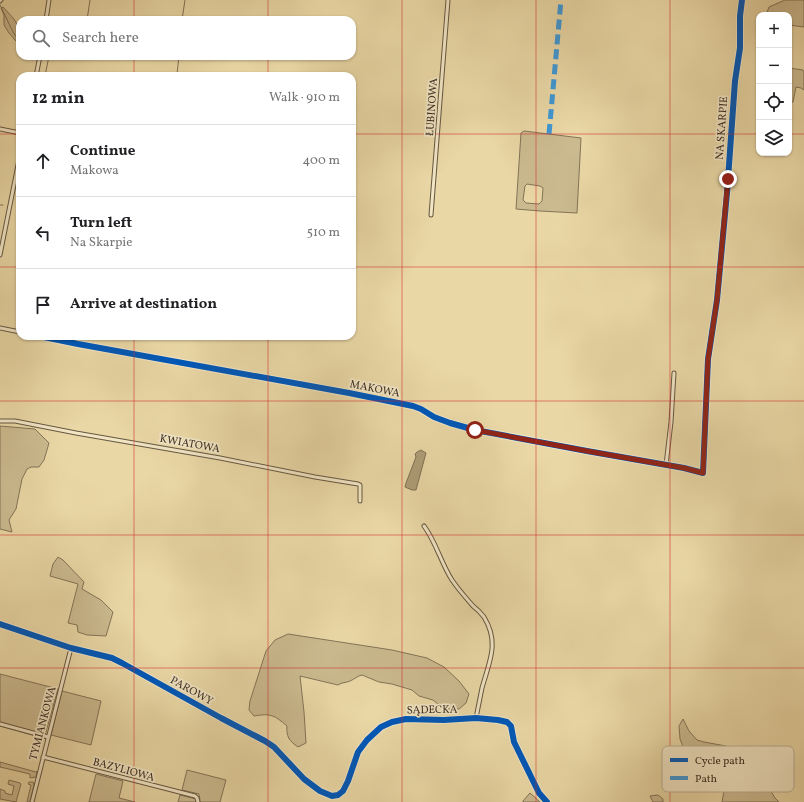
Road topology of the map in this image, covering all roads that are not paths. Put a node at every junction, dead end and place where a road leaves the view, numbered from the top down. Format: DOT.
graph roads {
  1 [pos="49,0"];
  2 [pos="448,0"];
  3 [pos="742,0"];
  4 [pos="47,16"];
  5 [pos="39,60"];
  6 [pos="37,72"];
  7 [pos="0,129"];
  8 [pos="16,132"];
  9 [pos="16,175"];
  10 [pos="432,215"];
  11 [pos="0,255"];
  12 [pos="0,328"];
  13 [pos="16,331"];
  14 [pos="58,340"];
  15 [pos="674,373"];
  16 [pos="0,421"];
  17 [pos="666,465"];
  18 [pos="703,473"];
  19 [pos="360,501"];
  20 [pos="424,526"];
  21 [pos="0,624"];
  22 [pos="71,648"];
  23 [pos="476,718"];
  24 [pos="0,724"];
  25 [pos="48,737"];
  26 [pos="43,757"];
  27 [pos="332,796"];
  28 [pos="32,802"];
  29 [pos="198,802"];
  30 [pos="332,802"];
  31 [pos="547,802"];
  1 -- 4 [label="street"];
  2 -- 10 [label="street, ŁUBINOWA"];
  3 -- 18 [label="street, NA SKARPIE"];
  5 -- 6 [label="street"];
  7 -- 8 [label="street"];
  9 -- 11 [label="street"];
  12 -- 13 [label="street"];
  14 -- 17 [label="street, MAKOWA"];
  15 -- 17 [label="street"];
  16 -- 19 [label="street, KWIATOWA"];
  17 -- 18 [label="street, MAKOWA"];
  20 -- 23 [label="street"];
  21 -- 22 [label="street, PAROWY"];
  22 -- 25 [label="street, TYMIANKOWA"];
  22 -- 27 [label="street, PAROWY"];
  23 -- 27 [label="street, SĄDECKA"];
  23 -- 31 [label="street, SĄDECKA"];
  24 -- 25 [label="street"];
  25 -- 26 [label="street, TYMIANKOWA"];
  26 -- 28 [label="street, TYMIANKOWA"];
  26 -- 29 [label="street, BAZYLIOWA"];
  27 -- 30 [label="street"];
}
